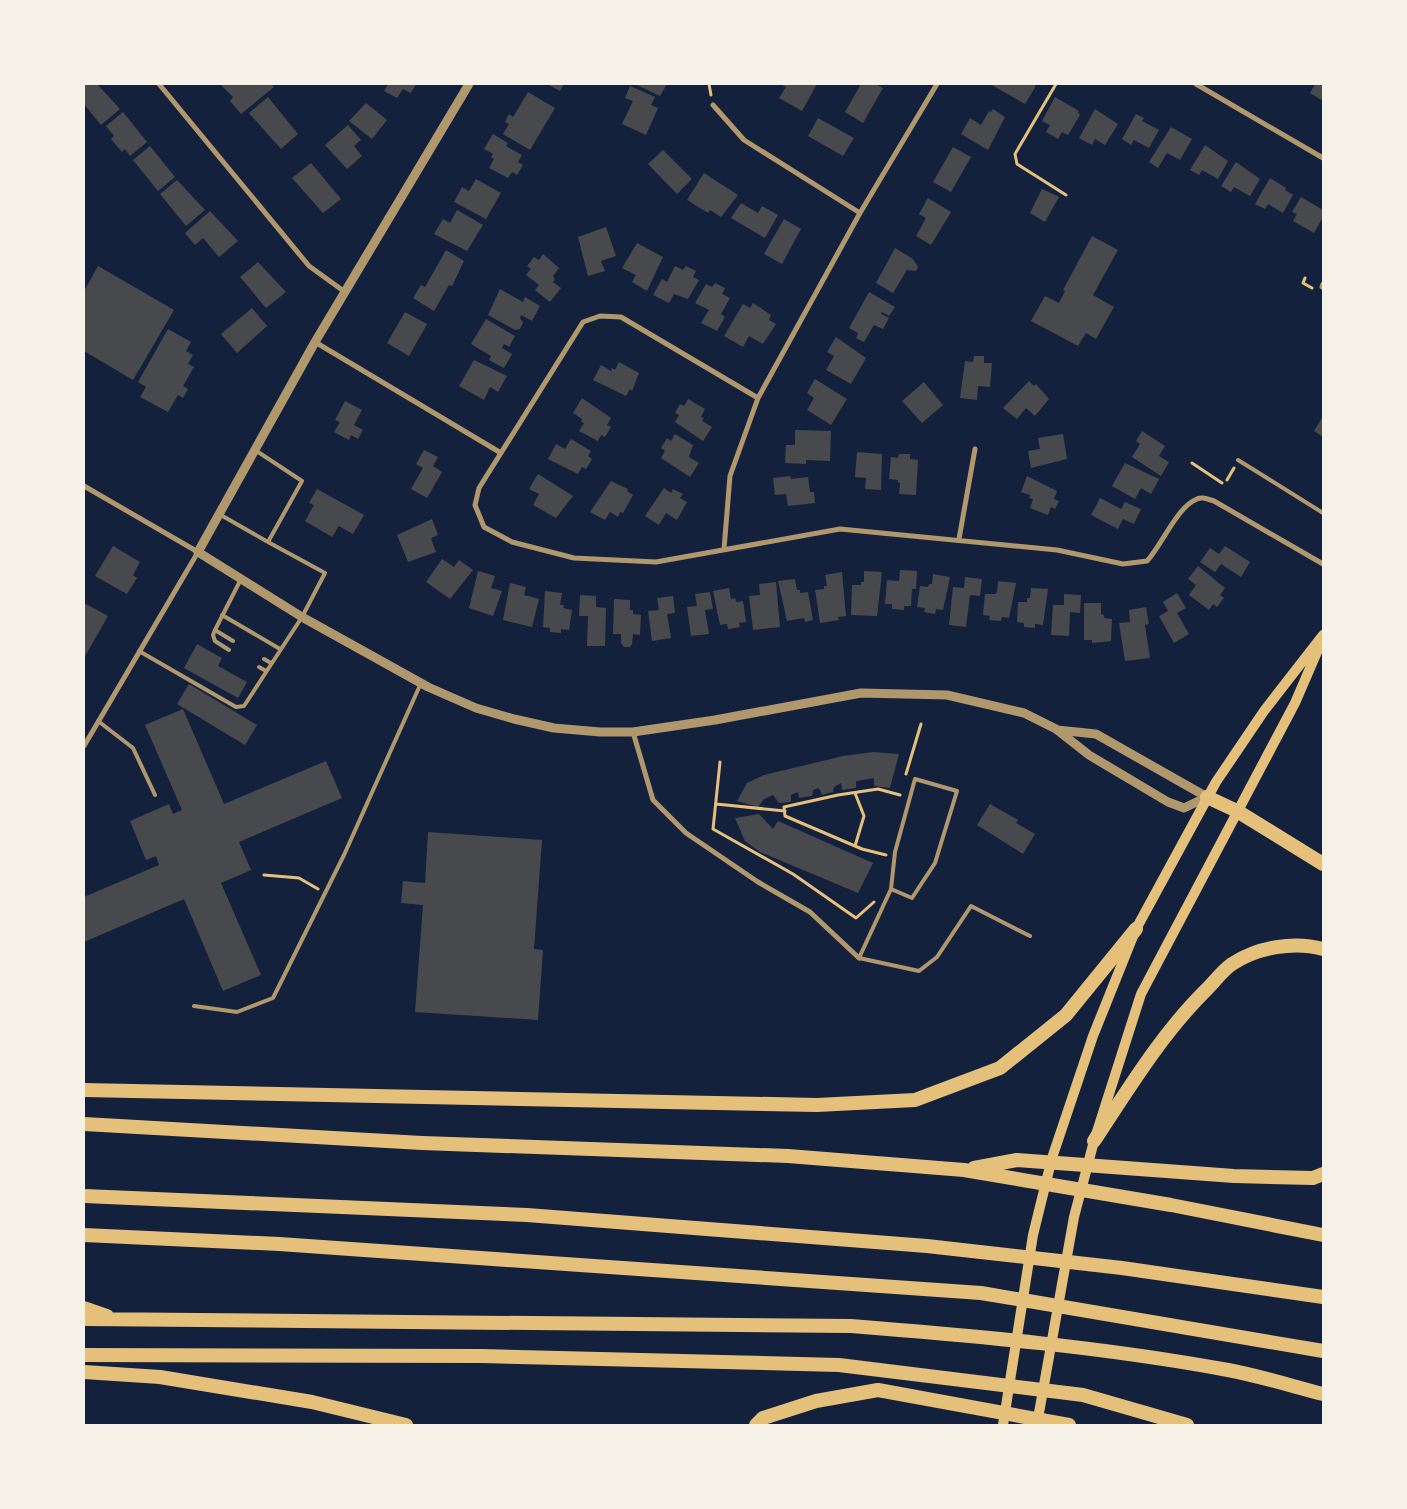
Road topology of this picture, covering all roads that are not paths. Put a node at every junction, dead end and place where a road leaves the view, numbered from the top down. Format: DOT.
graph roads {
  1 [pos="159,84"];
  2 [pos="469,84"];
  3 [pos="937,84"];
  4 [pos="1196,84"];
  5 [pos="712,105"];
  6 [pos="1323,158"];
  7 [pos="860,212"];
  8 [pos="345,292"];
  9 [pos="315,342"];
  10 [pos="758,398"];
  11 [pos="975,449"];
  12 [pos="255,450"];
  13 [pos="501,453"];
  14 [pos="1238,460"];
  15 [pos="84,486"];
  16 [pos="1323,513"];
  17 [pos="219,514"];
  18 [pos="959,539"];
  19 [pos="268,542"];
  20 [pos="724,549"];
  21 [pos="198,552"];
  22 [pos="1323,564"];
  23 [pos="241,579"];
  24 [pos="222,615"];
  25 [pos="302,616"];
  26 [pos="215,630"];
  27 [pos="1323,637"];
  28 [pos="233,641"];
  29 [pos="280,649"];
  30 [pos="229,650"];
  31 [pos="139,651"];
  32 [pos="264,659"];
  33 [pos="271,663"];
  34 [pos="259,667"];
  35 [pos="266,671"];
  36 [pos="421,683"];
  37 [pos="98,721"];
  38 [pos="1056,730"];
  39 [pos="633,732"];
  40 [pos="84,746"];
  41 [pos="156,795"];
  42 [pos="1207,797"];
  43 [pos="1237,811"];
  44 [pos="1323,864"];
  45 [pos="891,889"];
  46 [pos="1136,929"];
  47 [pos="1030,936"];
  48 [pos="1323,949"];
  49 [pos="859,958"];
  50 [pos="194,1006"];
  51 [pos="84,1090"];
  52 [pos="84,1124"];
  53 [pos="1094,1141"];
  54 [pos="964,1170"];
  55 [pos="1323,1174"];
  56 [pos="84,1196"];
  57 [pos="84,1235"];
  58 [pos="1323,1235"];
  59 [pos="1323,1297"];
  60 [pos="84,1308"];
  61 [pos="84,1319"];
  62 [pos="119,1320"];
  63 [pos="1323,1351"];
  64 [pos="84,1355"];
  65 [pos="84,1372"];
  66 [pos="1323,1394"];
  67 [pos="406,1425"];
  68 [pos="756,1425"];
  69 [pos="1003,1425"];
  70 [pos="1037,1425"];
  71 [pos="1069,1425"];
  72 [pos="1187,1425"];
  1 -- 8 [label="street"];
  2 -- 8 [label="street"];
  3 -- 7 [label="street"];
  4 -- 6 [label="street"];
  5 -- 7 [label="street"];
  7 -- 10 [label="street"];
  8 -- 9 [label="street"];
  9 -- 12 [label="street"];
  9 -- 13 [label="street"];
  10 -- 13 [label="street"];
  10 -- 20 [label="street"];
  11 -- 18 [label="street"];
  12 -- 17 [label="street"];
  12 -- 19 [label="lane"];
  13 -- 20 [label="street"];
  14 -- 16 [label="lane"];
  15 -- 21 [label="street"];
  17 -- 19 [label="lane"];
  17 -- 21 [label="street"];
  18 -- 20 [label="street"];
  18 -- 22 [label="street"];
  19 -- 25 [label="lane"];
  21 -- 23 [label="street"];
  21 -- 31 [label="street"];
  23 -- 24 [label="lane"];
  23 -- 25 [label="street"];
  24 -- 26 [label="lane"];
  24 -- 29 [label="lane"];
  25 -- 29 [label="lane"];
  25 -- 36 [label="street"];
  26 -- 28 [label="lane"];
  26 -- 30 [label="lane"];
  27 -- 42 [label="main road"];
  27 -- 43 [label="main road"];
  29 -- 33 [label="lane"];
  31 -- 35 [label="lane"];
  31 -- 37 [label="street"];
  32 -- 33 [label="lane"];
  33 -- 35 [label="lane"];
  34 -- 35 [label="lane"];
  36 -- 39 [label="street"];
  36 -- 50 [label="lane"];
  37 -- 40 [label="street"];
  37 -- 41 [label="lane"];
  38 -- 39 [label="street"];
  38 -- 42 [label="street"];
  38 -- 42 [label="street"];
  39 -- 49 [label="street"];
  42 -- 43 [label="highway"];
  42 -- 46 [label="main road"];
  43 -- 44 [label="highway"];
  43 -- 53 [label="main road"];
  45 -- 45 [label="lane"];
  45 -- 49 [label="lane"];
  46 -- 51 [label="highway"];
  46 -- 69 [label="main road"];
  47 -- 49 [label="lane"];
  48 -- 53 [label="highway"];
  52 -- 54 [label="highway"];
  53 -- 70 [label="main road"];
  54 -- 55 [label="highway"];
  54 -- 58 [label="highway"];
  56 -- 59 [label="highway"];
  57 -- 63 [label="highway"];
  60 -- 62 [label="highway"];
  61 -- 62 [label="highway"];
  62 -- 66 [label="highway"];
  64 -- 72 [label="highway"];
  65 -- 67 [label="highway"];
  68 -- 71 [label="highway"];
}
